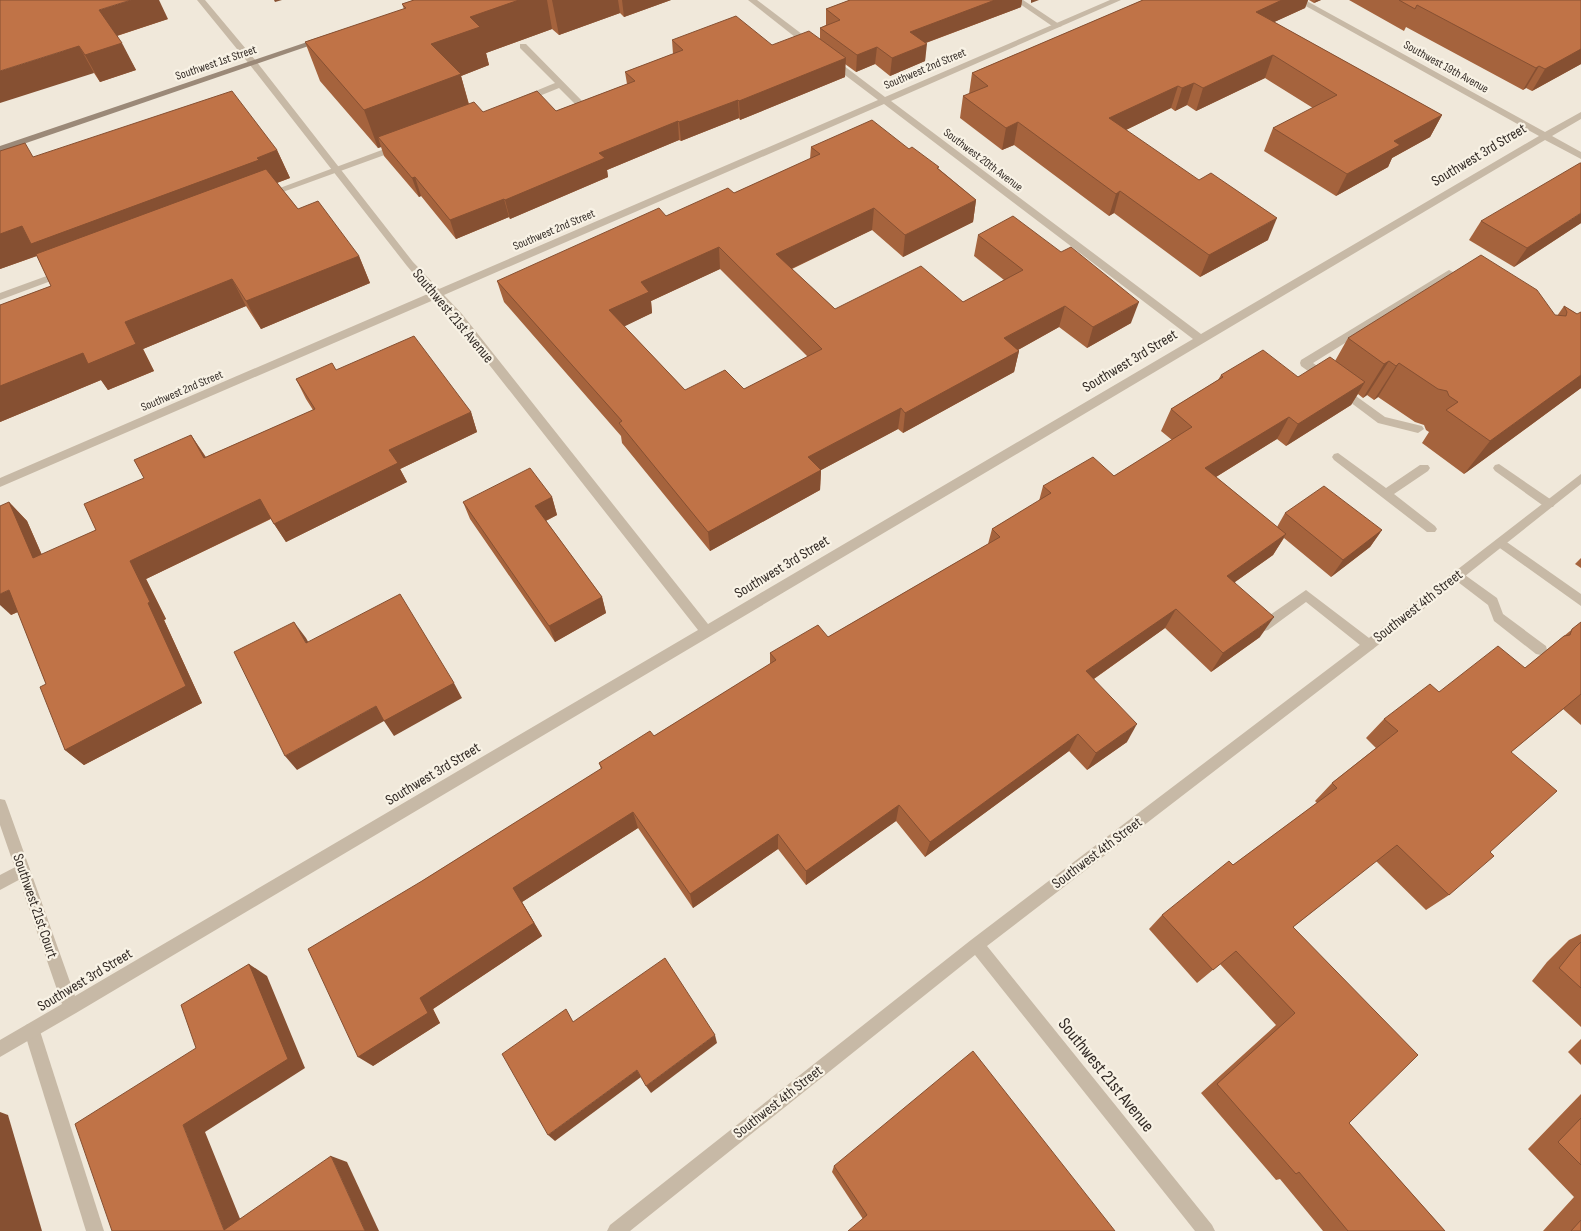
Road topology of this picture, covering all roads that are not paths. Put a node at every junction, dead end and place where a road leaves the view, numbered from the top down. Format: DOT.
graph roads {
  1 [pos="201,0"];
  2 [pos="752,0"];
  3 [pos="1018,0"];
  4 [pos="1117,0"];
  5 [pos="1299,0"];
  6 [pos="1058,26"];
  7 [pos="328,38"];
  8 [pos="523,46"];
  9 [pos="254,64"];
  10 [pos="561,84"];
  11 [pos="884,101"];
  12 [pos="515,102"];
  13 [pos="584,106"];
  14 [pos="1581,115"];
  15 [pos="1545,136"];
  16 [pos="403,145"];
  17 [pos="0,149"];
  18 [pos="1581,156"];
  19 [pos="335,169"];
  20 [pos="253,200"];
  21 [pos="70,270"];
  22 [pos="1472,287"];
  23 [pos="436,294"];
  24 [pos="0,297"];
  25 [pos="1200,339"];
  26 [pos="1418,428"];
  27 [pos="1338,457"];
  28 [pos="1424,468"];
  29 [pos="1499,468"];
  30 [pos="1581,478"];
  31 [pos="0,483"];
  32 [pos="1386,494"];
  33 [pos="1549,504"];
  34 [pos="1431,530"];
  35 [pos="1501,542"];
  36 [pos="1458,575"];
  37 [pos="1581,602"];
  38 [pos="1264,626"];
  39 [pos="706,631"];
  40 [pos="1369,645"];
  41 [pos="1541,650"];
  42 [pos="0,805"];
  43 [pos="23,870"];
  44 [pos="0,884"];
  45 [pos="976,945"];
  46 [pos="71,1008"];
  47 [pos="32,1031"];
  48 [pos="0,1049"];
  49 [pos="95,1231"];
  50 [pos="616,1231"];
  51 [pos="1206,1231"];
  1 -- 9 [label="street, Southwest 21st Avenue"];
  2 -- 11 [label="street, Southwest 20th Avenue"];
  3 -- 6 [label="street"];
  4 -- 6 [label="street, Southwest 2nd Street"];
  5 -- 15 [label="street, Southwest 19th Avenue"];
  6 -- 11 [label="street, Southwest 2nd Street"];
  7 -- 9 [label="main road, Southwest 1st Street"];
  8 -- 10 [label="street"];
  9 -- 17 [label="main road, Southwest 1st Street"];
  9 -- 19 [label="street, Southwest 21st Avenue"];
  10 -- 12 [label="street"];
  10 -- 13 [label="street"];
  11 -- 23 [label="street, Southwest 2nd Street"];
  11 -- 25 [label="street, Southwest 20th Avenue"];
  14 -- 15 [label="street, Southwest 3rd Street"];
  15 -- 18 [label="street, Southwest 19th Avenue"];
  15 -- 25 [label="street, Southwest 3rd Street"];
  16 -- 19 [label="street"];
  19 -- 20 [label="street"];
  19 -- 23 [label="street, Southwest 21st Avenue"];
  21 -- 24 [label="street"];
  22 -- 26 [label="street"];
  23 -- 31 [label="street, Southwest 2nd Street"];
  23 -- 39 [label="street, Southwest 21st Avenue"];
  25 -- 39 [label="street, Southwest 3rd Street"];
  27 -- 32 [label="street"];
  28 -- 32 [label="street"];
  29 -- 33 [label="street"];
  30 -- 33 [label="street, Southwest 4th Street"];
  32 -- 34 [label="street"];
  33 -- 35 [label="street, Southwest 4th Street"];
  35 -- 36 [label="street, Southwest 4th Street"];
  35 -- 37 [label="street"];
  36 -- 40 [label="street, Southwest 4th Street"];
  36 -- 41 [label="street"];
  38 -- 40 [label="street"];
  39 -- 46 [label="street, Southwest 3rd Street"];
  40 -- 45 [label="street, Southwest 4th Street"];
  42 -- 43 [label="street, Southwest 21st Court"];
  43 -- 44 [label="street"];
  43 -- 46 [label="street, Southwest 21st Court"];
  45 -- 50 [label="street, Southwest 4th Street"];
  45 -- 51 [label="street, Southwest 21st Avenue"];
  46 -- 47 [label="street, Southwest 3rd Street"];
  47 -- 48 [label="street, Southwest 3rd Street"];
  47 -- 49 [label="street"];
}
